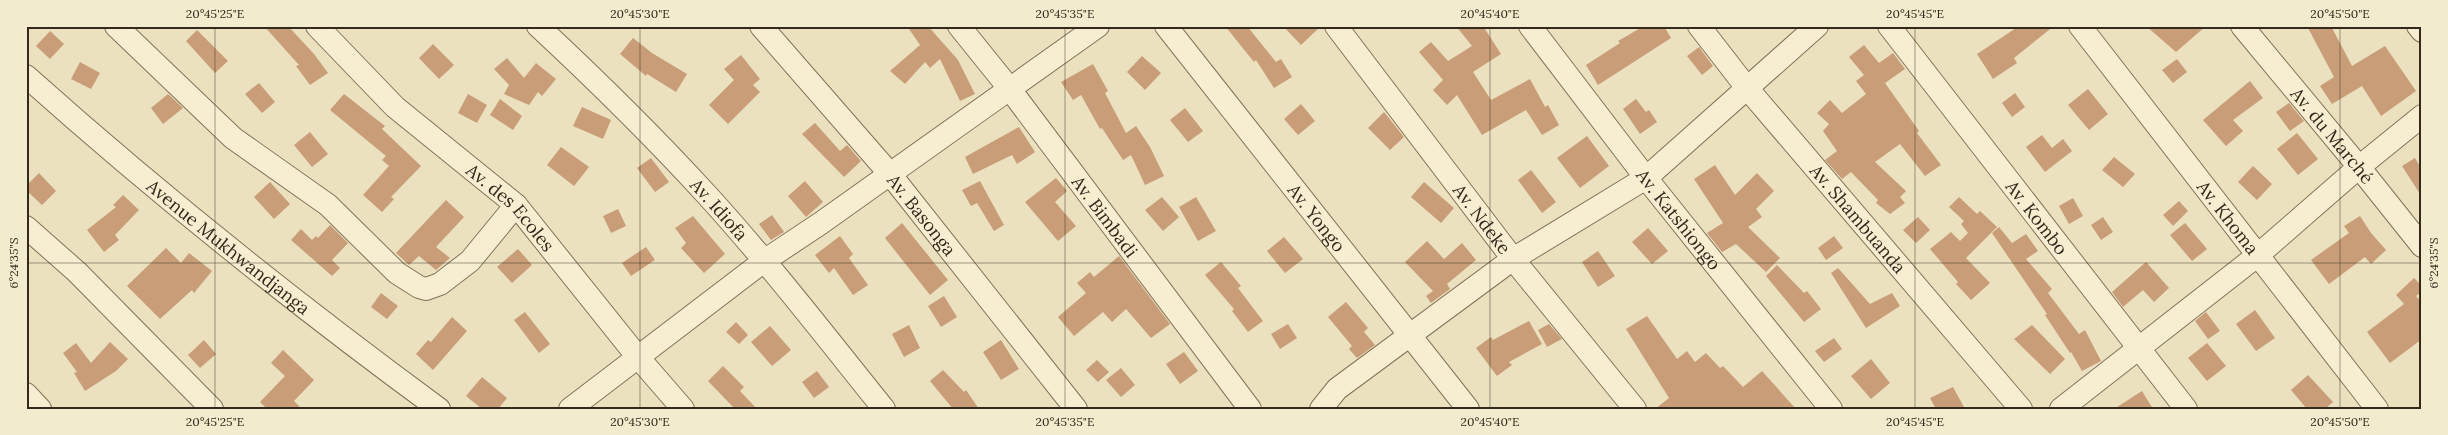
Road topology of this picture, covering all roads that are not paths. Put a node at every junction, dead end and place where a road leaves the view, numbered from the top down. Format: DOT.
graph roads {
  1 [pos="116,26"];
  2 [pos="317,26"];
  3 [pos="538,26"];
  4 [pos="761,26"];
  5 [pos="959,26"];
  6 [pos="1098,26"];
  7 [pos="1166,26"];
  8 [pos="1336,26"];
  9 [pos="1530,26"];
  10 [pos="1699,26"];
  11 [pos="1817,26"];
  12 [pos="1888,26"];
  13 [pos="2080,26"];
  14 [pos="2242,26"];
  15 [pos="2418,26"];
  16 [pos="2422,31"];
  17 [pos="26,76"];
  18 [pos="1009,88"];
  19 [pos="1747,88"];
  20 [pos="2422,116"];
  21 [pos="2359,167"];
  22 [pos="890,174"];
  23 [pos="1646,178"];
  24 [pos="516,205"];
  25 [pos="26,227"];
  26 [pos="2422,246"];
  27 [pos="2258,255"];
  28 [pos="1513,259"];
  29 [pos="764,261"];
  30 [pos="1411,334"];
  31 [pos="2138,347"];
  32 [pos="637,356"];
  33 [pos="26,394"];
  34 [pos="40,409"];
  35 [pos="212,409"];
  36 [pos="438,409"];
  37 [pos="570,409"];
  38 [pos="683,409"];
  39 [pos="884,409"];
  40 [pos="1076,409"];
  41 [pos="1250,409"];
  42 [pos="1321,409"];
  43 [pos="1468,409"];
  44 [pos="1635,409"];
  45 [pos="1831,409"];
  46 [pos="2021,409"];
  47 [pos="2061,409"];
  48 [pos="2186,409"];
  49 [pos="2378,409"];
  1 -- 24 [label="street"];
  2 -- 24 [label="street, Av. des Ecoles"];
  3 -- 29 [label="street, Av. Idiofa"];
  4 -- 22 [label="street, Av. Basonga"];
  5 -- 18 [label="street, Av. Bimbadi"];
  6 -- 18 [label="street"];
  7 -- 30 [label="street, Av. Yongo"];
  8 -- 28 [label="street, Av. Ndeke"];
  9 -- 23 [label="street, Av. Katshiongo"];
  10 -- 19 [label="street, Av. Shambuanda"];
  11 -- 19 [label="street"];
  12 -- 31 [label="street, Av. Kombo"];
  13 -- 27 [label="street, Av. Khoma"];
  14 -- 21 [label="street, Av. du Marché"];
  15 -- 16 [label="street"];
  17 -- 36 [label="street, Avenue Mukhwandjanga"];
  18 -- 22 [label="street"];
  18 -- 41 [label="street, Av. Bimbadi"];
  19 -- 23 [label="street"];
  19 -- 46 [label="street, Av. Shambuanda"];
  20 -- 21 [label="street"];
  21 -- 26 [label="street, Av. du Marché"];
  21 -- 27 [label="street"];
  22 -- 29 [label="street"];
  22 -- 40 [label="street, Av. Basonga"];
  23 -- 28 [label="street"];
  23 -- 45 [label="street, Av. Katshiongo"];
  24 -- 32 [label="street, Av. des Ecoles"];
  25 -- 35 [label="street"];
  27 -- 31 [label="street"];
  27 -- 49 [label="street, Av. Khoma"];
  28 -- 30 [label="street"];
  28 -- 44 [label="street, Av. Ndeke"];
  29 -- 32 [label="street"];
  29 -- 39 [label="street, Av. Idiofa"];
  30 -- 42 [label="street"];
  30 -- 43 [label="street, Av. Yongo"];
  31 -- 47 [label="street"];
  31 -- 48 [label="street, Av. Kombo"];
  32 -- 37 [label="street"];
  32 -- 38 [label="street, Av. des Ecoles"];
  33 -- 34 [label="street"];
}
